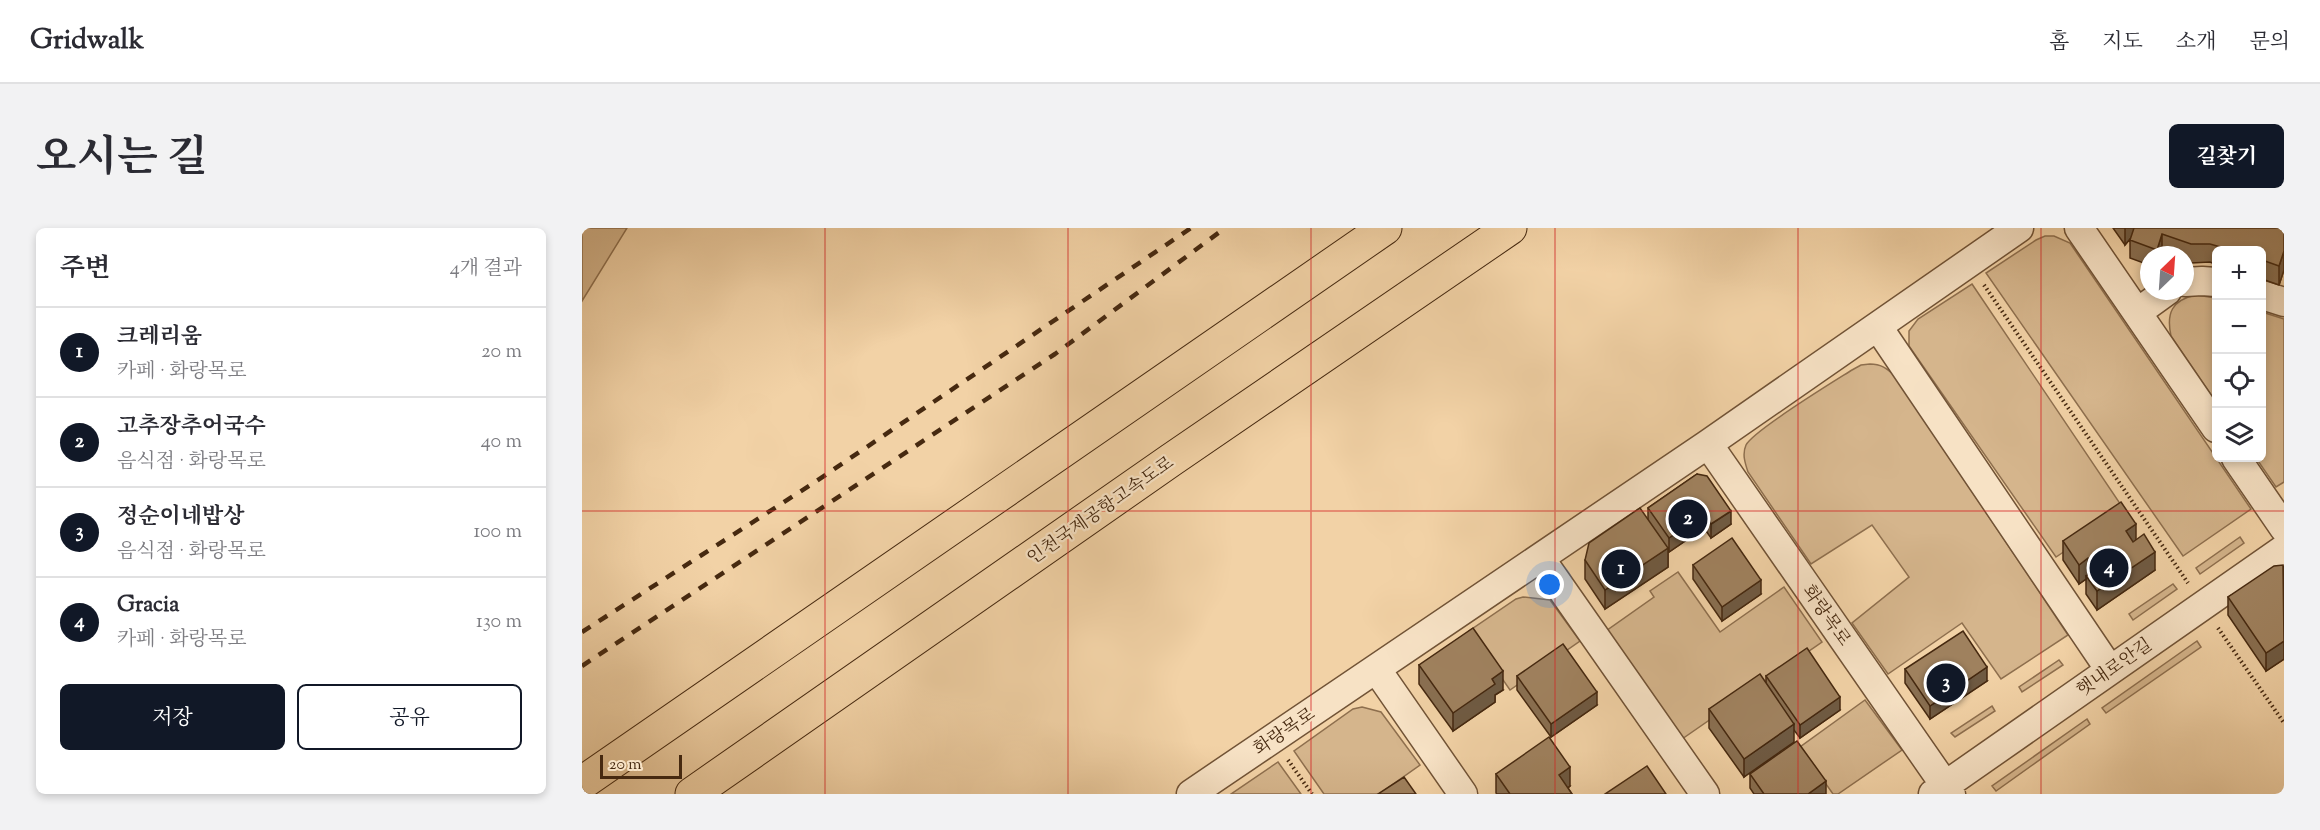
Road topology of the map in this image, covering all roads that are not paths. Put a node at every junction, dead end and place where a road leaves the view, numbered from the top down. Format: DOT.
graph roads {
  1 [pos="1384,228"];
  2 [pos="1510,228"];
  3 [pos="2019,228"];
  4 [pos="2079,228"];
  5 [pos="2194,282"];
  6 [pos="2212,282"];
  7 [pos="2266,296"];
  8 [pos="2155,300"];
  9 [pos="2284,302"];
  10 [pos="2138,312"];
  11 [pos="1878,327"];
  12 [pos="2212,421"];
  13 [pos="1708,444"];
  14 [pos="2239,462"];
  15 [pos="2284,528"];
  16 [pos="2284,549"];
  17 [pos="1540,558"];
  18 [pos="1377,670"];
  19 [pos="2110,670"];
  20 [pos="582,783"];
  21 [pos="1943,791"];
  22 [pos="692,794"];
  23 [pos="1191,794"];
  24 [pos="1463,794"];
  25 [pos="1705,794"];
  1 -- 20 [label="highway"];
  2 -- 22 [label="highway, 인천국제공항고속도로"];
  3 -- 11 [label="street, 화랑목로"];
  4 -- 10 [label="street"];
  5 -- 6 [label="street"];
  7 -- 9 [label="street"];
  8 -- 10 [label="street"];
  10 -- 12 [label="street"];
  11 -- 13 [label="street, 화랑목로"];
  11 -- 19 [label="street"];
  13 -- 17 [label="street, 화랑목로"];
  13 -- 21 [label="street, 화랑목로"];
  14 -- 15 [label="street"];
  16 -- 19 [label="street, 햇내로안길"];
  17 -- 18 [label="street, 화랑목로"];
  17 -- 25 [label="street"];
  18 -- 23 [label="street, 화랑목로"];
  18 -- 24 [label="street"];
  19 -- 21 [label="street, 햇내로안길"];
}
